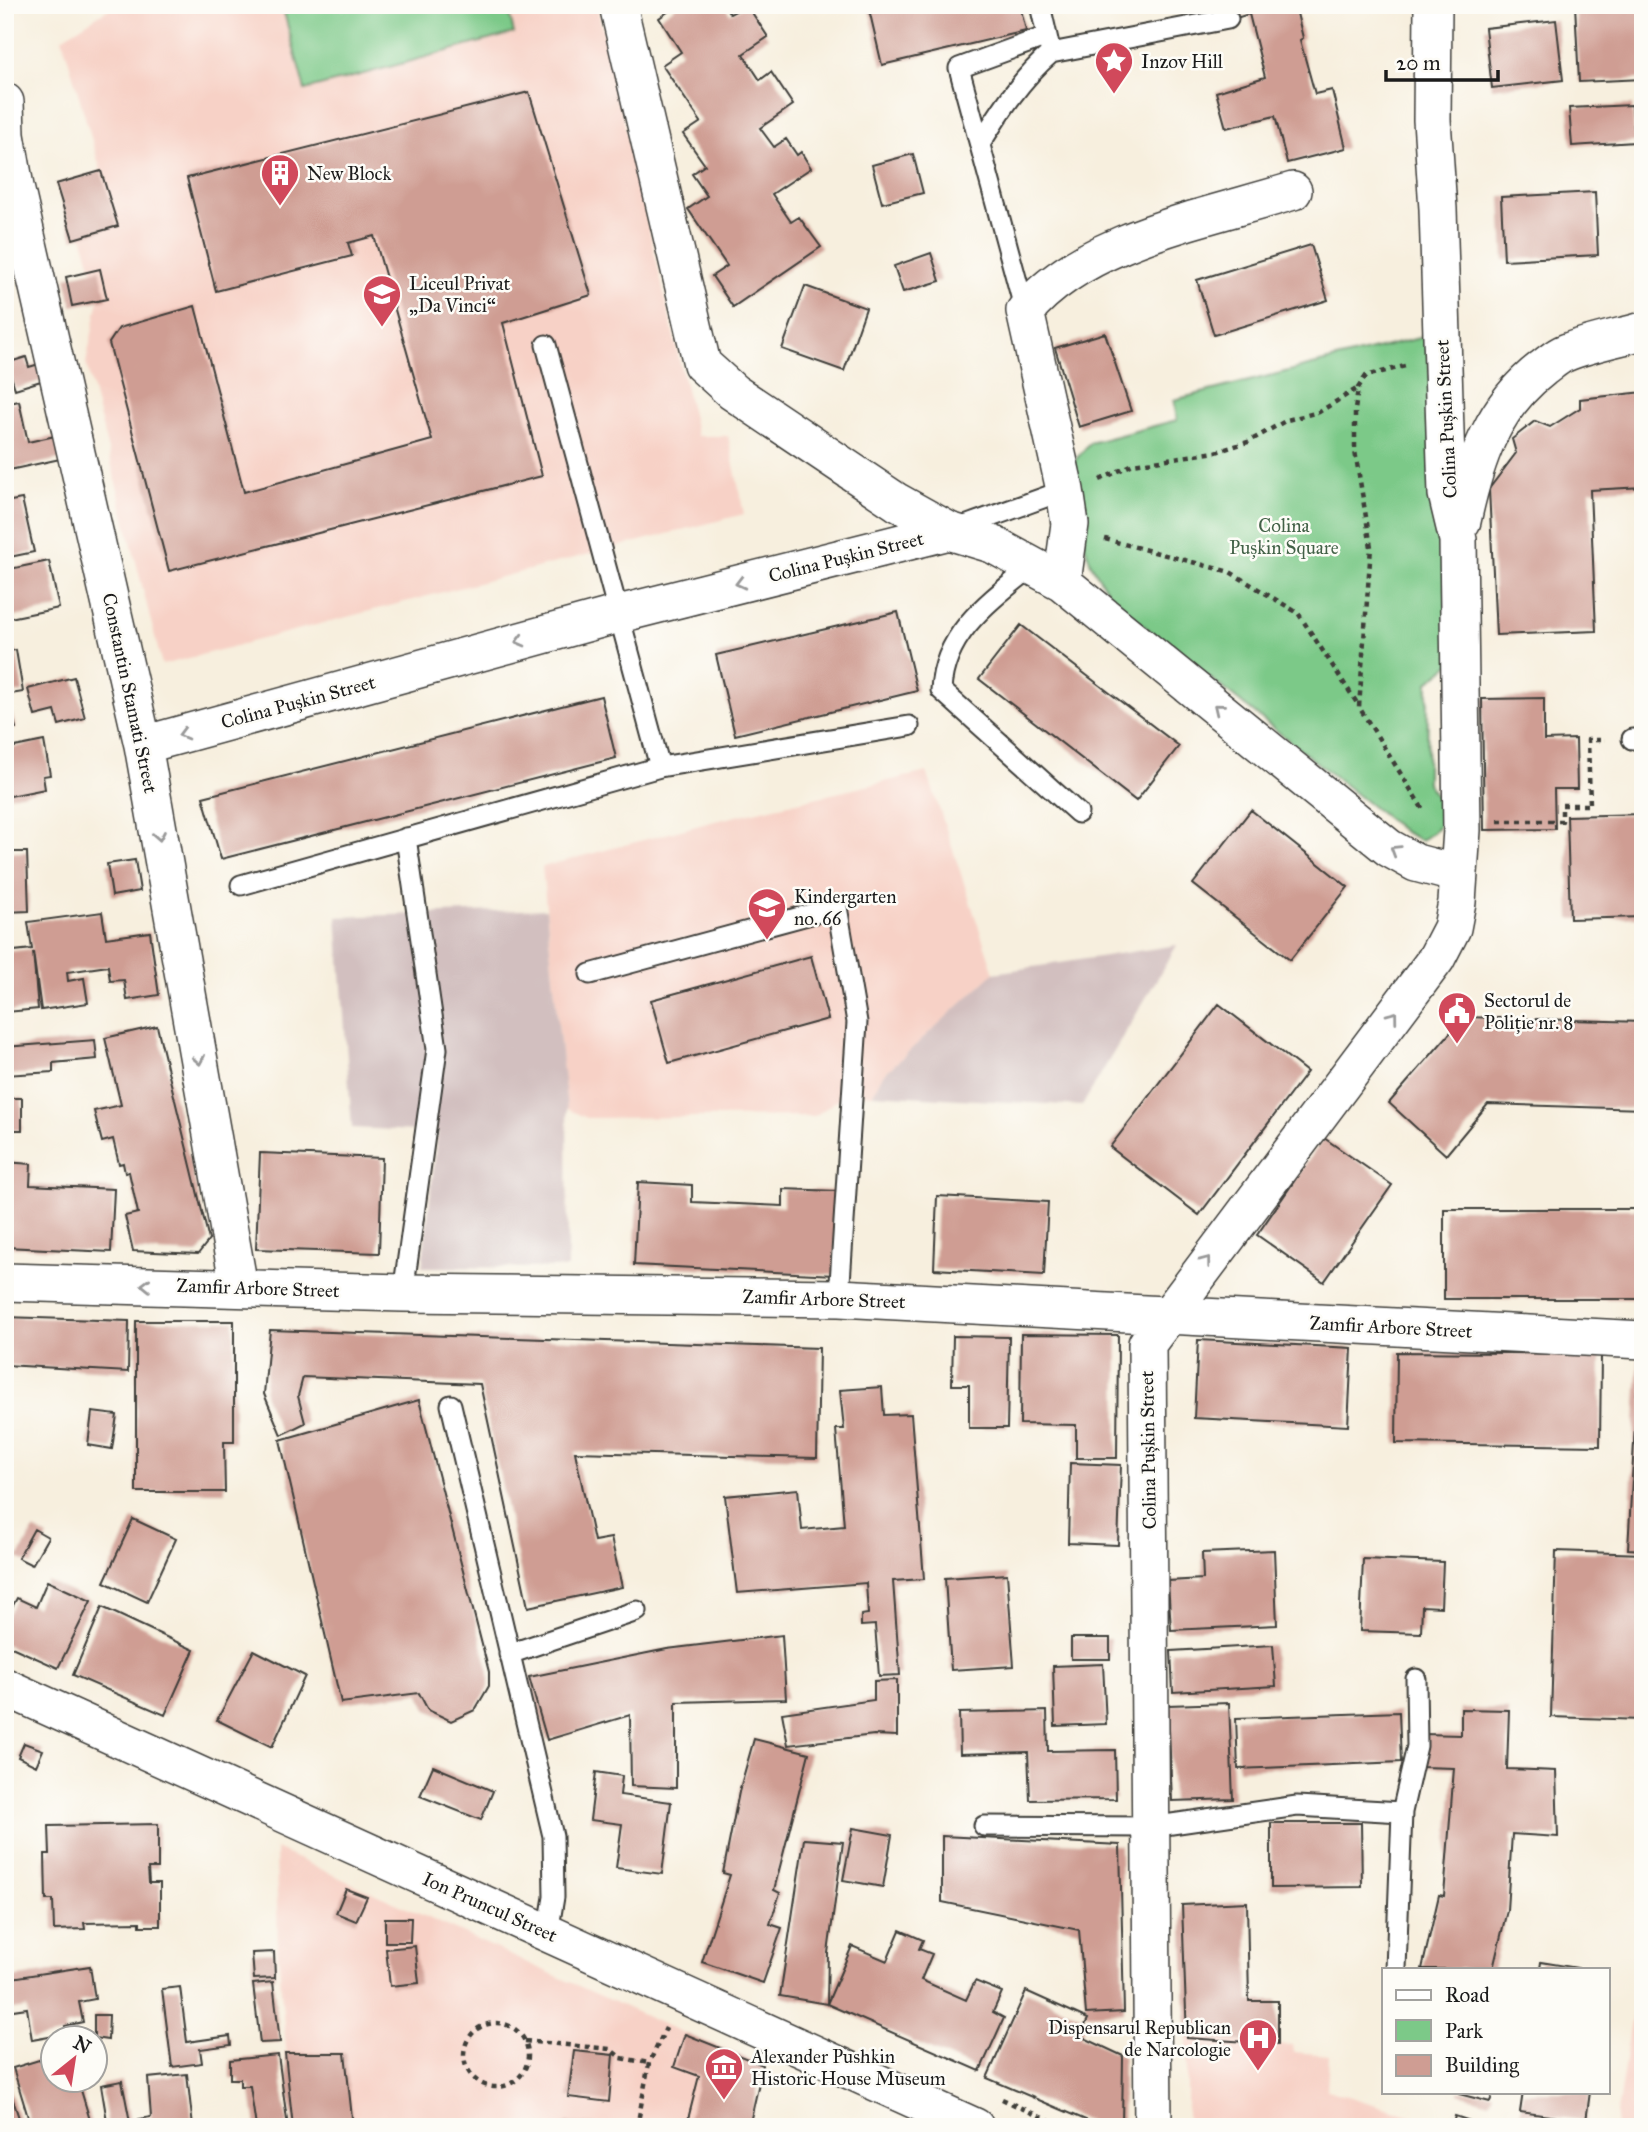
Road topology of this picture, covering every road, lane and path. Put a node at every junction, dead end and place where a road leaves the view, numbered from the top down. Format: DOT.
graph roads {
  1 [pos="618,5"];
  2 [pos="1040,5"];
  3 [pos="1433,5"];
  4 [pos="1228,19"];
  5 [pos="1049,44"];
  6 [pos="5,102"];
  7 [pos="980,144"];
  8 [pos="1293,191"];
  9 [pos="1025,310"];
  10 [pos="1643,331"];
  11 [pos="546,345"];
  12 [pos="1443,357"];
  13 [pos="1357,388"];
  14 [pos="1065,490"];
  15 [pos="949,531"];
  16 [pos="1069,539"];
  17 [pos="1458,540"];
  18 [pos="1048,574"];
  19 [pos="619,614"];
  20 [pos="1359,707"];
  21 [pos="909,726"];
  22 [pos="1637,739"];
  23 [pos="143,745"];
  24 [pos="660,766"];
  25 [pos="1078,813"];
  26 [pos="1462,822"];
  27 [pos="406,838"];
  28 [pos="1449,872"];
  29 [pos="241,886"];
  30 [pos="590,974"];
  31 [pos="5,1282"];
  32 [pos="239,1287"];
  33 [pos="403,1293"];
  34 [pos="839,1298"];
  35 [pos="1165,1316"];
  36 [pos="1643,1340"];
  37 [pos="451,1405"];
  38 [pos="637,1611"];
  39 [pos="509,1654"];
  40 [pos="1416,1679"];
  41 [pos="5,1687"];
  42 [pos="1402,1812"];
  43 [pos="984,1826"];
  44 [pos="1151,1827"];
  45 [pos="548,1933"];
  46 [pos="1396,1968"];
  47 [pos="667,2026"];
  48 [pos="525,2041"];
  49 [pos="649,2063"];
  50 [pos="637,2127"];
  51 [pos="975,2127"];
  52 [pos="1153,2127"];
  1 -- 15 [label="street"];
  2 -- 5 [label="lane"];
  3 -- 12 [label="street, Colina Pușkin Street"];
  4 -- 5 [label="lane"];
  5 -- 7 [label="lane"];
  5 -- 7 [label="lane"];
  6 -- 23 [label="street, Constantin Stamati Street"];
  7 -- 9 [label="lane"];
  8 -- 9 [label="street"];
  9 -- 14 [label="street"];
  10 -- 17 [label="street"];
  11 -- 19 [label="lane"];
  12 -- 13 [label="path"];
  12 -- 17 [label="street, Colina Pușkin Street"];
  13 -- 14 [label="path"];
  13 -- 20 [label="path"];
  14 -- 15 [label="lane"];
  14 -- 16 [label="street"];
  15 -- 18 [label="street, Colina Pușkin Street"];
  15 -- 19 [label="street, Colina Pușkin Street, one-way"];
  16 -- 18 [label="street"];
  16 -- 20 [label="path"];
  17 -- 26 [label="street, Colina Pușkin Street"];
  18 -- 25 [label="lane"];
  28 -- 18 [label="street, Colina Pușkin Street, one-way"];
  19 -- 23 [label="street, Colina Pușkin Street, one-way"];
  19 -- 24 [label="lane"];
  20 -- 28 [label="path"];
  21 -- 24 [label="lane"];
  22 -- 26 [label="path"];
  23 -- 32 [label="street, Constantin Stamati Street, one-way"];
  24 -- 27 [label="lane"];
  26 -- 28 [label="street, Colina Pușkin Street"];
  27 -- 29 [label="lane"];
  27 -- 33 [label="lane"];
  35 -- 28 [label="street, Colina Pușkin Street, one-way"];
  30 -- 34 [label="lane"];
  32 -- 31 [label="street, Zamfir Arbore Street, one-way"];
  32 -- 33 [label="street, Zamfir Arbore Street"];
  33 -- 34 [label="street, Zamfir Arbore Street"];
  34 -- 35 [label="street, Zamfir Arbore Street"];
  35 -- 36 [label="street, Zamfir Arbore Street"];
  35 -- 44 [label="street, Colina Pușkin Street"];
  37 -- 39 [label="lane"];
  38 -- 39 [label="lane"];
  39 -- 45 [label="lane"];
  40 -- 42 [label="lane"];
  41 -- 45 [label="street, Ion Pruncul Street"];
  42 -- 44 [label="lane"];
  42 -- 46 [label="lane"];
  43 -- 44 [label="lane"];
  44 -- 52 [label="street, Colina Pușkin Street"];
  45 -- 51 [label="street, Ion Pruncul Street"];
  47 -- 49 [label="path"];
  48 -- 48 [label="path"];
  48 -- 49 [label="path"];
  49 -- 50 [label="path"];
}
